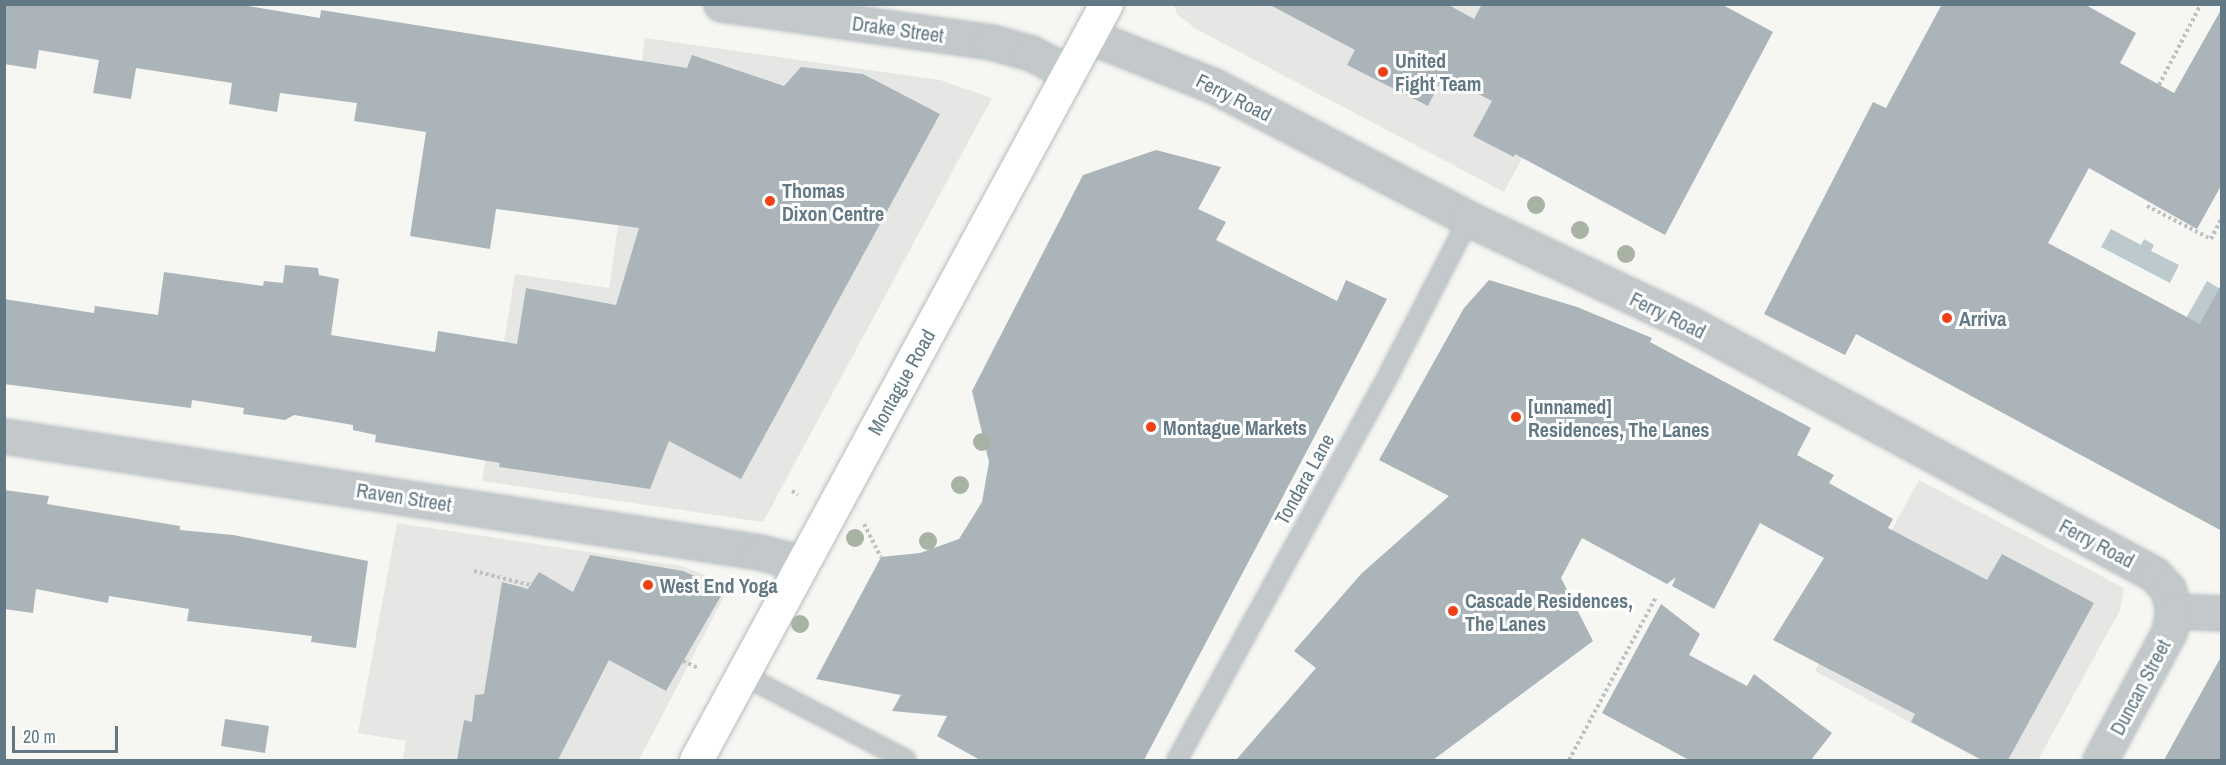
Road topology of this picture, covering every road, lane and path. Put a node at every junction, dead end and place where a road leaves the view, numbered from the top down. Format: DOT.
graph roads {
  1 [pos="721,4"];
  2 [pos="1106,4"];
  3 [pos="2201,4"];
  4 [pos="1089,36"];
  5 [pos="1069,73"];
  6 [pos="2159,85"];
  7 [pos="2147,206"];
  8 [pos="2222,217"];
  9 [pos="1469,219"];
  10 [pos="4,436"];
  11 [pos="792,491"];
  12 [pos="798,495"];
  13 [pos="863,523"];
  14 [pos="881,557"];
  15 [pos="802,563"];
  16 [pos="474,571"];
  17 [pos="530,585"];
  18 [pos="1656,597"];
  19 [pos="2173,611"];
  20 [pos="2222,613"];
  21 [pos="683,661"];
  22 [pos="698,668"];
  23 [pos="741,675"];
  24 [pos="696,760"];
  25 [pos="906,760"];
  26 [pos="1177,760"];
  27 [pos="1569,760"];
  28 [pos="2100,760"];
  1 -- 5 [label="street, Drake Street"];
  2 -- 4 [label="street, Montague Road"];
  3 -- 6 [label="path"];
  4 -- 5 [label="street, Montague Road"];
  4 -- 9 [label="street, Ferry Road"];
  5 -- 15 [label="street, Montague Road"];
  7 -- 8 [label="path"];
  9 -- 19 [label="street, Ferry Road"];
  9 -- 26 [label="lane, Tondara Lane"];
  10 -- 15 [label="street, Raven Street"];
  11 -- 12 [label="path"];
  13 -- 14 [label="path"];
  15 -- 23 [label="street, Montague Road"];
  16 -- 17 [label="path"];
  18 -- 27 [label="path"];
  19 -- 20 [label="street"];
  19 -- 28 [label="street, Duncan Street"];
  21 -- 22 [label="path"];
  23 -- 24 [label="street, Montague Road"];
  23 -- 25 [label="lane"];
}
